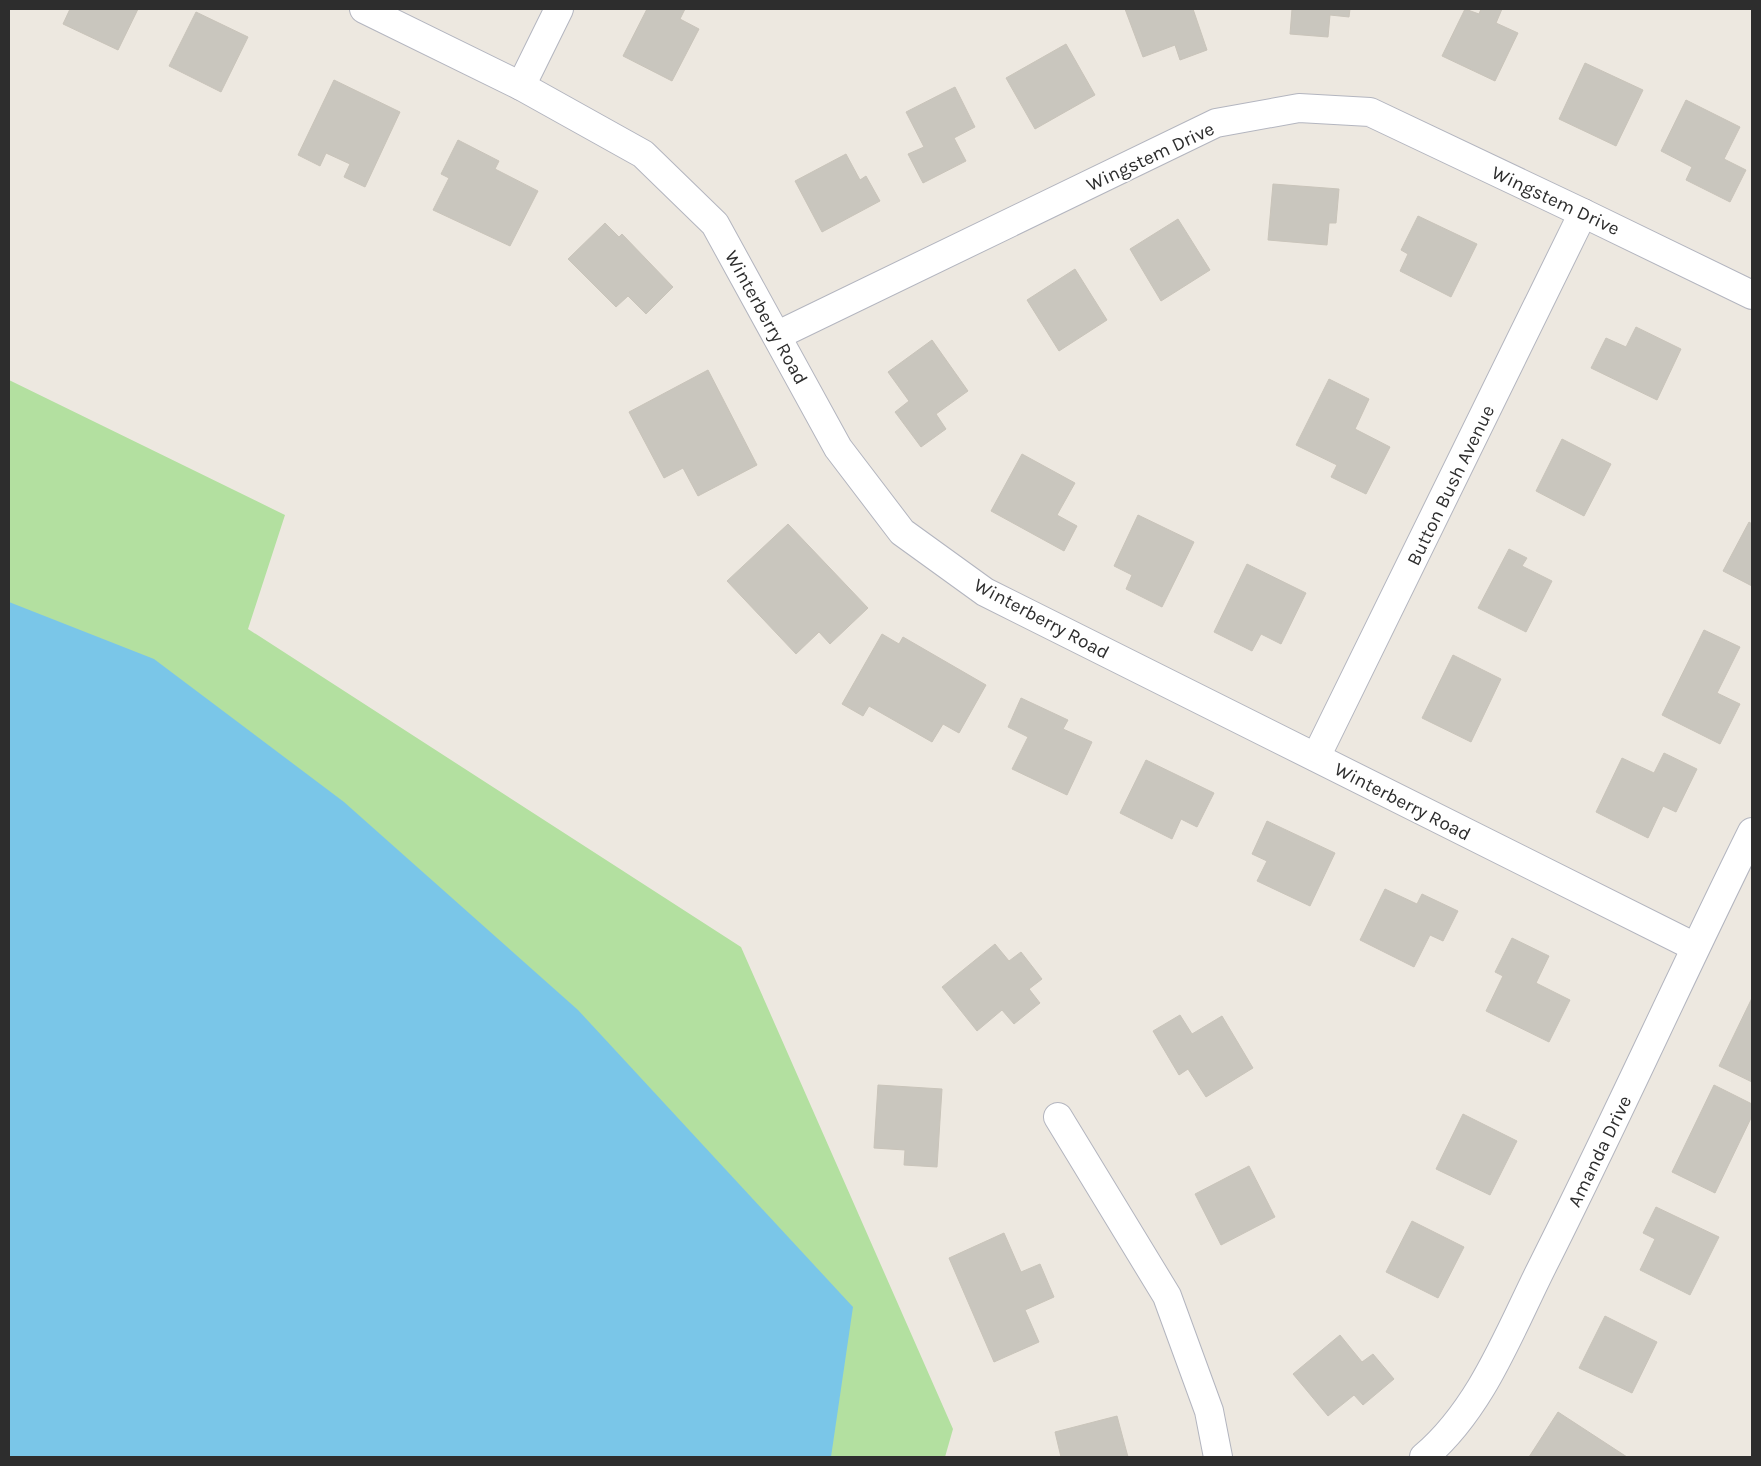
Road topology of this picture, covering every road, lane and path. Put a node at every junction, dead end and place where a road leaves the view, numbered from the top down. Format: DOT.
graph roads {
  1 [pos="364,9"];
  2 [pos="559,9"];
  3 [pos="520,86"];
  4 [pos="1583,212"];
  5 [pos="1752,295"];
  6 [pos="778,335"];
  7 [pos="1316,757"];
  8 [pos="1752,832"];
  9 [pos="1694,947"];
  10 [pos="1058,1117"];
  11 [pos="1218,1457"];
  12 [pos="1424,1457"];
  1 -- 3 [label="street, Winterberry Road"];
  2 -- 3 [label="street"];
  3 -- 6 [label="street, Winterberry Road"];
  4 -- 5 [label="street, Wingstem Drive"];
  4 -- 6 [label="street, Wingstem Drive"];
  4 -- 7 [label="street, Button Bush Avenue"];
  6 -- 7 [label="street, Winterberry Road"];
  7 -- 9 [label="street, Winterberry Road"];
  8 -- 9 [label="street, Amanda Drive"];
  9 -- 12 [label="street, Amanda Drive"];
  10 -- 11 [label="street"];
}
